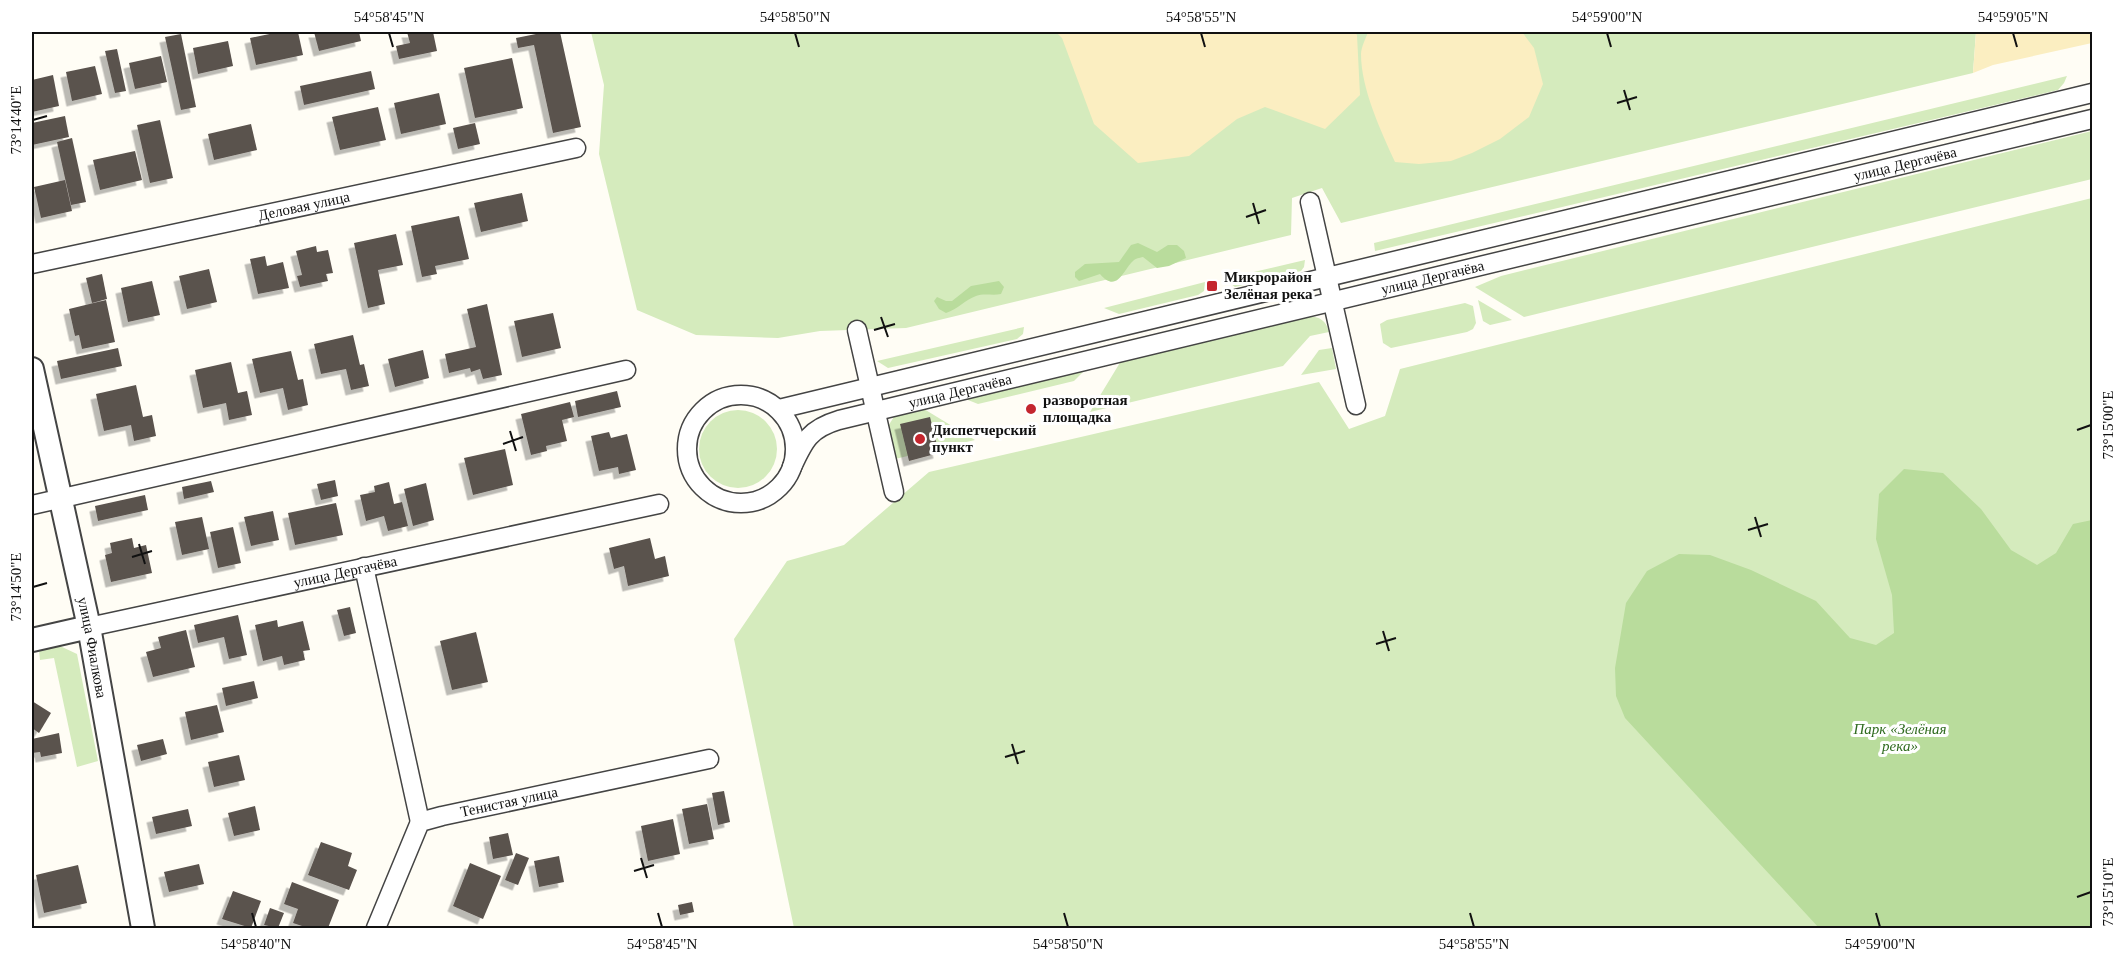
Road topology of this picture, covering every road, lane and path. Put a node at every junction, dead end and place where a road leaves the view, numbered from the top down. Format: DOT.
graph roads {
  1 [pos="2092,93"];
  2 [pos="2092,119"];
  3 [pos="576,148"];
  4 [pos="1310,202"];
  5 [pos="32,264"];
  6 [pos="1329,289"];
  7 [pos="857,330"];
  8 [pos="32,369"];
  9 [pos="626,370"];
  10 [pos="869,387"];
  11 [pos="1356,405"];
  12 [pos="778,409"];
  13 [pos="875,411"];
  14 [pos="792,467"];
  15 [pos="894,492"];
  16 [pos="61,499"];
  17 [pos="659,504"];
  18 [pos="32,505"];
  19 [pos="364,567"];
  20 [pos="89,627"];
  21 [pos="32,640"];
  22 [pos="709,759"];
  23 [pos="420,822"];
  24 [pos="143,928"];
  25 [pos="376,928"];
  1 -- 6 [label="street, улица Дергачёва"];
  2 -- 6 [label="street, улица Дергачёва"];
  3 -- 5 [label="street, Деловая улица"];
  4 -- 6 [label="street"];
  6 -- 10 [label="street, улица Дергачёва"];
  6 -- 11 [label="street"];
  6 -- 13 [label="street, улица Дергачёва"];
  7 -- 10 [label="street"];
  8 -- 16 [label="street, улица Фиалкова"];
  9 -- 16 [label="street"];
  10 -- 12 [label="street, улица Дергачёва"];
  10 -- 13 [label="street"];
  12 -- 14 [label="street"];
  12 -- 14 [label="street"];
  13 -- 14 [label="street, улица Дергачёва"];
  13 -- 15 [label="street"];
  16 -- 18 [label="street"];
  16 -- 20 [label="street, улица Фиалкова"];
  17 -- 19 [label="street, улица Дергачёва"];
  19 -- 20 [label="street, улица Дергачёва"];
  19 -- 23 [label="street"];
  20 -- 21 [label="street, улица Дергачёва"];
  20 -- 24 [label="street, улица Фиалкова"];
  22 -- 23 [label="street, Тенистая улица"];
  23 -- 25 [label="street"];
}
